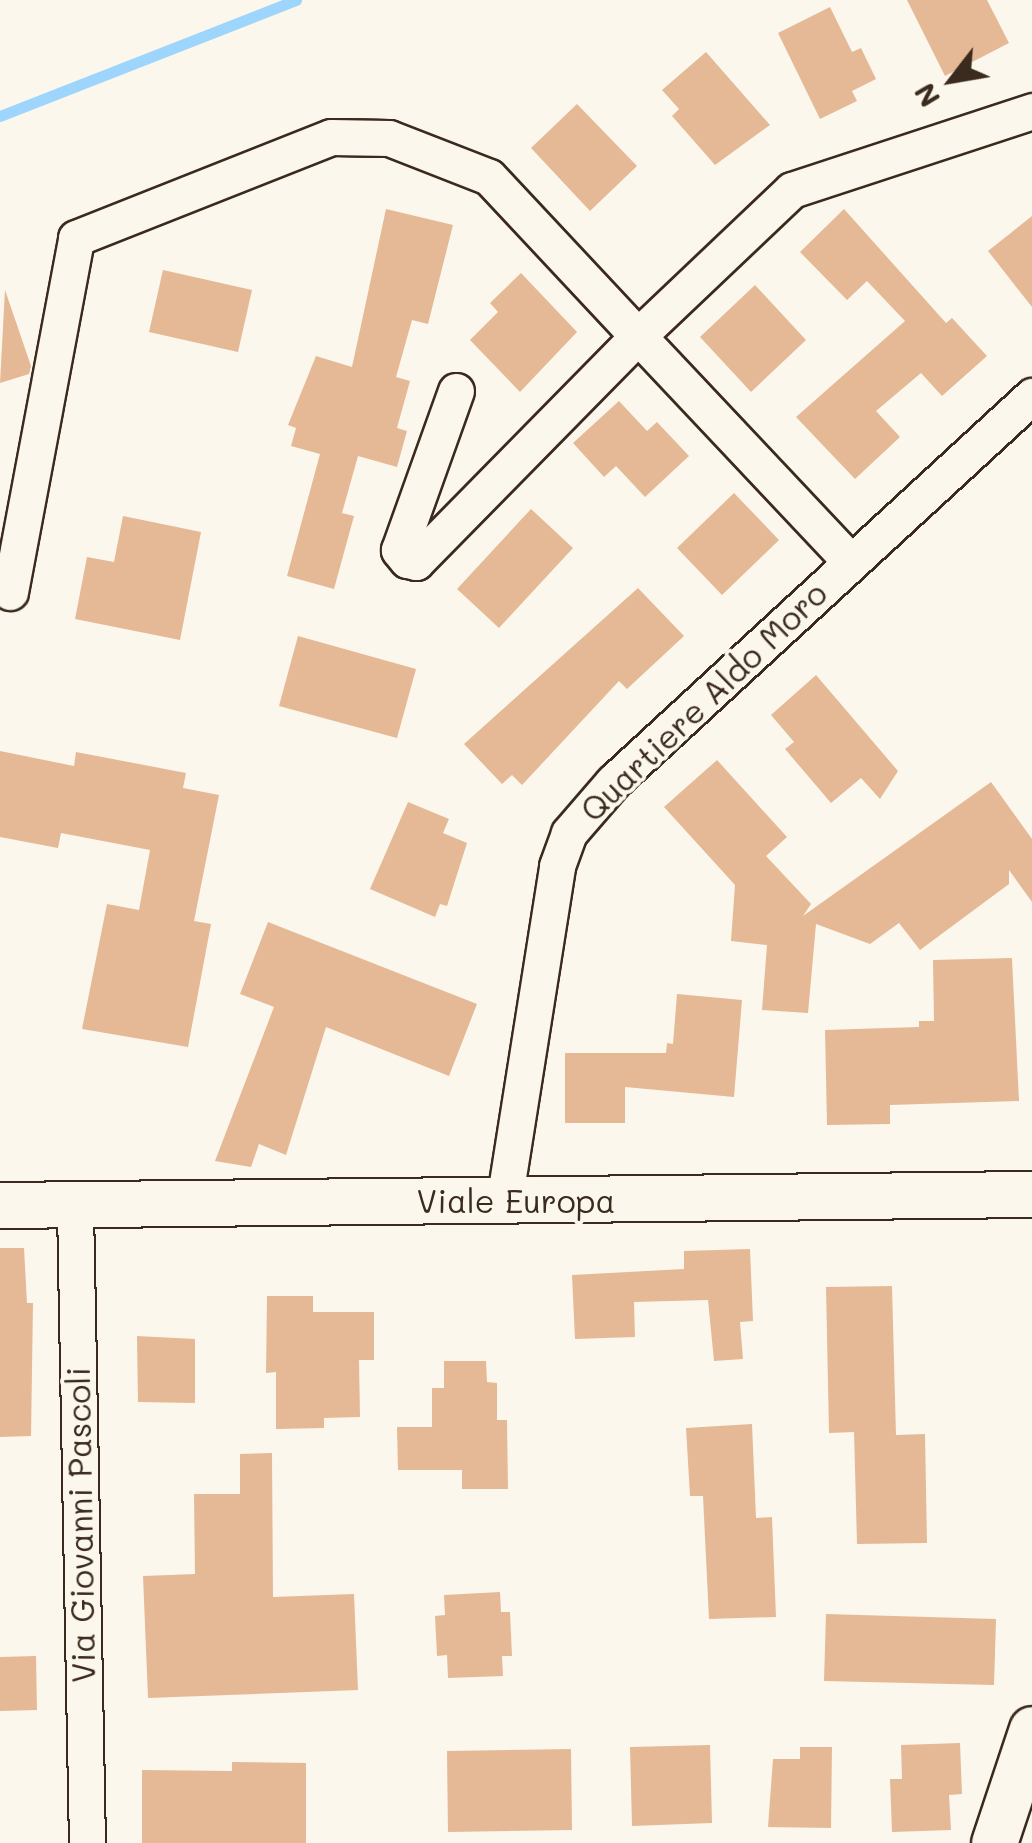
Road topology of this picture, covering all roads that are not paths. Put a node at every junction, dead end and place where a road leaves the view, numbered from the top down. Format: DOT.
graph roads {
  1 [pos="1032,111"];
  2 [pos="638,336"];
  3 [pos="456,390"];
  4 [pos="1032,396"];
  5 [pos="850,560"];
  6 [pos="10,592"];
  7 [pos="1032,1194"];
  8 [pos="504,1202"];
  9 [pos="0,1205"];
  10 [pos="75,1208"];
  11 [pos="1032,1729"];
  12 [pos="88,1843"];
  13 [pos="994,1843"];
  1 -- 2 [label="street"];
  2 -- 3 [label="street"];
  2 -- 5 [label="street, Quartiere Aldo Moro"];
  2 -- 6 [label="street, Quartiere Aldo Moro"];
  4 -- 5 [label="street, Quartiere Aldo Moro"];
  5 -- 8 [label="street, Quartiere Aldo Moro"];
  7 -- 8 [label="street, Viale Europa"];
  8 -- 10 [label="street, Viale Europa"];
  9 -- 10 [label="street, Viale Europa"];
  10 -- 12 [label="street, Via Giovanni Pascoli"];
  11 -- 13 [label="street"];
}
